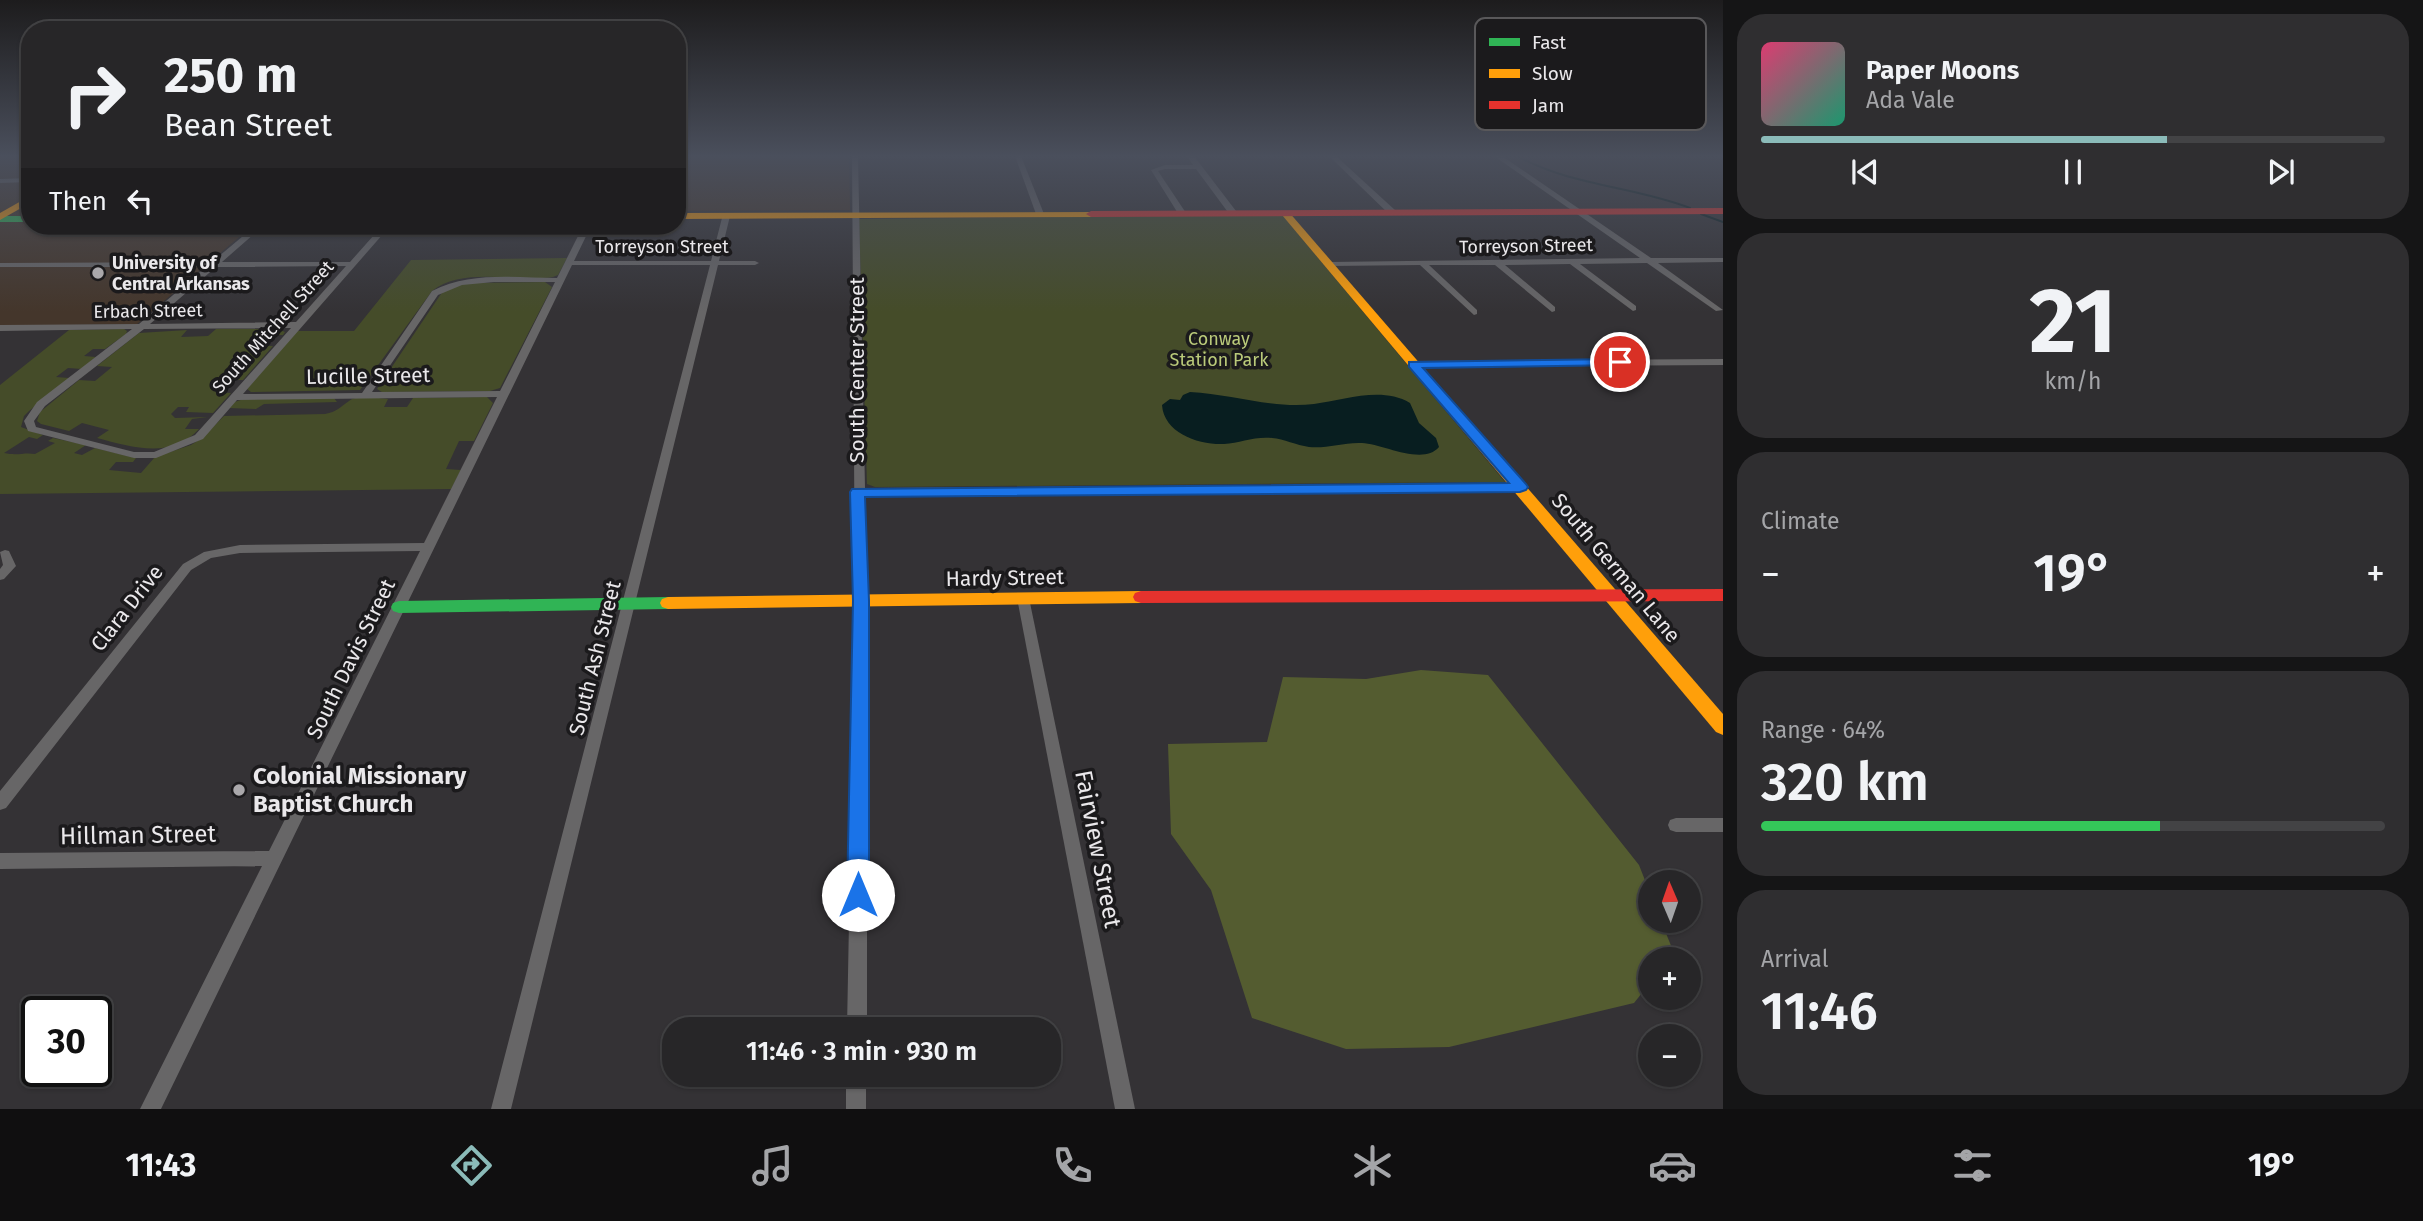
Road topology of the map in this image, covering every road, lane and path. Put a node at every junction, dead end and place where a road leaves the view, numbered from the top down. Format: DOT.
graph roads {
  1 [pos="16,208"];
  2 [pos="857,208"];
  3 [pos="1038,208"];
  4 [pos="1179,208"];
  5 [pos="1229,208"];
  6 [pos="1387,208"];
  7 [pos="1573,208"];
  8 [pos="1721,211"];
  9 [pos="1579,212"];
  10 [pos="1182,213"];
  11 [pos="1233,213"];
  12 [pos="1285,213"];
  13 [pos="1393,213"];
  14 [pos="1040,214"];
  15 [pos="686,216"];
  16 [pos="726,216"];
  17 [pos="857,216"];
  18 [pos="0,218"];
  19 [pos="21,219"];
  20 [pos="249,235"];
  21 [pos="378,235"];
  22 [pos="582,235"];
  23 [pos="1723,260"];
  24 [pos="1572,261"];
  25 [pos="1649,261"];
  26 [pos="1497,262"];
  27 [pos="568,263"];
  28 [pos="715,263"];
  29 [pos="755,263"];
  30 [pos="1422,263"];
  31 [pos="216,264"];
  32 [pos="353,264"];
  33 [pos="1329,264"];
  34 [pos="12,265"];
  35 [pos="2,268"];
  36 [pos="559,280"];
  37 [pos="1633,308"];
  38 [pos="1552,309"];
  39 [pos="1719,309"];
  40 [pos="1474,312"];
  41 [pos="296,326"];
  42 [pos="141,327"];
  43 [pos="0,328"];
  44 [pos="1723,362"];
  45 [pos="1413,365"];
  46 [pos="366,394"];
  47 [pos="503,394"];
  48 [pos="233,397"];
  49 [pos="41,404"];
  50 [pos="182,446"];
  51 [pos="1520,487"];
  52 [pos="858,492"];
  53 [pos="430,547"];
  54 [pos="5,554"];
  55 [pos="0,576"];
  56 [pos="1611,594"];
  57 [pos="1723,595"];
  58 [pos="1023,598"];
  59 [pos="861,601"];
  60 [pos="631,603"];
  61 [pos="399,607"];
  62 [pos="1723,727"];
  63 [pos="0,803"];
  64 [pos="1676,825"];
  65 [pos="1723,825"];
  66 [pos="276,858"];
  67 [pos="0,861"];
  68 [pos="857,1017"];
  69 [pos="856,1087"];
  70 [pos="150,1109"];
  71 [pos="501,1109"];
  72 [pos="856,1109"];
  73 [pos="1125,1109"];
  1 -- 18 [label="street"];
  2 -- 17 [label="street, South Center Street"];
  3 -- 14 [label="street"];
  4 -- 10 [label="street"];
  5 -- 11 [label="street"];
  6 -- 13 [label="street"];
  7 -- 9 [label="street"];
  8 -- 9 [label="street"];
  9 -- 13 [label="street"];
  9 -- 25 [label="street"];
  10 -- 11 [label="street"];
  10 -- 14 [label="street"];
  11 -- 12 [label="street"];
  12 -- 13 [label="street"];
  12 -- 33 [label="street, South German Lane"];
  14 -- 17 [label="street"];
  15 -- 16 [label="street"];
  16 -- 17 [label="street"];
  16 -- 28 [label="street, South Ash Street"];
  17 -- 52 [label="street, South Center Street"];
  18 -- 19 [label="street"];
  20 -- 31 [label="street"];
  21 -- 32 [label="street, South Mitchell Street"];
  22 -- 27 [label="street, South Davis Street"];
  23 -- 25 [label="street, Torreyson Street"];
  24 -- 25 [label="street, Torreyson Street"];
  24 -- 26 [label="street, Torreyson Street"];
  24 -- 37 [label="street"];
  25 -- 39 [label="street"];
  26 -- 30 [label="street, Torreyson Street"];
  26 -- 38 [label="street"];
  27 -- 28 [label="street, Torreyson Street"];
  27 -- 36 [label="street, South Davis Street"];
  28 -- 29 [label="street, Torreyson Street"];
  28 -- 60 [label="street, South Ash Street"];
  30 -- 33 [label="street, Torreyson Street"];
  30 -- 40 [label="street"];
  31 -- 32 [label="street"];
  31 -- 34 [label="street"];
  31 -- 42 [label="street"];
  32 -- 41 [label="street, South Mitchell Street"];
  33 -- 45 [label="street, South German Lane"];
  34 -- 35 [label="street"];
  36 -- 46 [label="street"];
  36 -- 47 [label="street, South Davis Street"];
  41 -- 42 [label="street, Erbach Street"];
  41 -- 48 [label="street, South Mitchell Street"];
  42 -- 43 [label="street, Erbach Street"];
  42 -- 49 [label="street"];
  44 -- 45 [label="street"];
  45 -- 51 [label="street, South German Lane"];
  46 -- 47 [label="street, Lucille Street"];
  46 -- 48 [label="street, Lucille Street"];
  47 -- 53 [label="street, South Davis Street"];
  48 -- 50 [label="street, South Mitchell Street"];
  49 -- 50 [label="street"];
  51 -- 52 [label="street"];
  51 -- 56 [label="street, South German Lane"];
  52 -- 59 [label="street, South Center Street"];
  53 -- 61 [label="street, South Davis Street"];
  53 -- 63 [label="street, Clara Drive"];
  54 -- 55 [label="street"];
  56 -- 57 [label="street, Hardy Street"];
  56 -- 58 [label="street, Hardy Street"];
  56 -- 62 [label="street, South German Lane"];
  58 -- 59 [label="street, Hardy Street"];
  58 -- 73 [label="street, Fairview Street"];
  59 -- 60 [label="street, Hardy Street"];
  59 -- 68 [label="street, South Center Street"];
  60 -- 61 [label="street, Hardy Street"];
  60 -- 71 [label="street, South Ash Street"];
  61 -- 66 [label="street, South Davis Street"];
  64 -- 65 [label="street"];
  66 -- 67 [label="street, Hillman Street"];
  66 -- 70 [label="street, South Davis Street"];
  69 -- 72 [label="street"];
}
